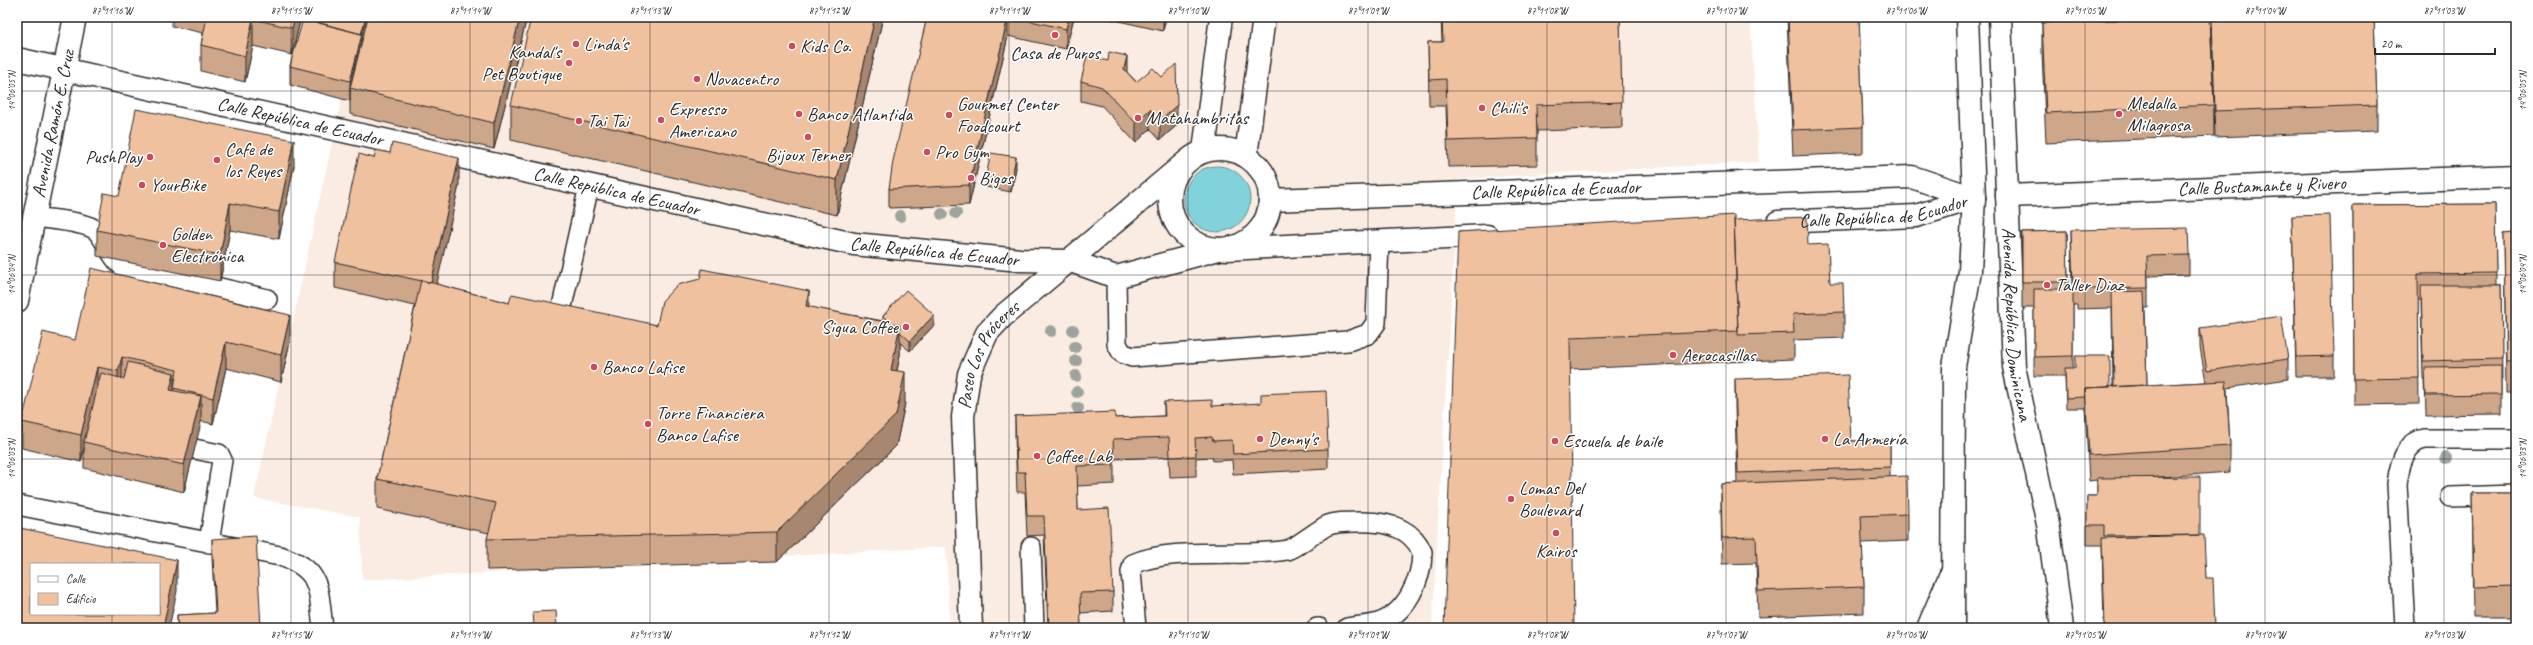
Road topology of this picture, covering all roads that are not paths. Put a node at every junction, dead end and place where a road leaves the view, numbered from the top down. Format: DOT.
graph roads {
  1 [pos="75,17"];
  2 [pos="1221,17"];
  3 [pos="1264,17"];
  4 [pos="1967,17"];
  5 [pos="2000,17"];
  6 [pos="17,59"];
  7 [pos="64,69"];
  8 [pos="1204,151"];
  9 [pos="1246,156"];
  10 [pos="1185,163"];
  11 [pos="2516,176"];
  12 [pos="589,186"];
  13 [pos="2007,196"];
  14 [pos="1974,198"];
  15 [pos="1270,200"];
  16 [pos="35,217"];
  17 [pos="1758,223"];
  18 [pos="1506,235"];
  19 [pos="1380,241"];
  20 [pos="1223,249"];
  21 [pos="1071,261"];
  22 [pos="1116,277"];
  23 [pos="266,299"];
  24 [pos="17,301"];
  25 [pos="558,324"];
  26 [pos="2516,439"];
  27 [pos="152,440"];
  28 [pos="2516,495"];
  29 [pos="2450,497"];
  30 [pos="17,505"];
  31 [pos="209,543"];
  32 [pos="1031,547"];
  33 [pos="1953,567"];
  34 [pos="323,628"];
  35 [pos="971,628"];
  36 [pos="1034,628"];
  37 [pos="1136,628"];
  38 [pos="1347,628"];
  39 [pos="1928,628"];
  40 [pos="1953,628"];
  41 [pos="2062,628"];
  42 [pos="2405,628"];
  1 -- 7 [label="street, Avenida Ramón E. Cruz"];
  2 -- 8 [label="street"];
  3 -- 9 [label="street"];
  4 -- 14 [label="street, Avenida República Dominicana"];
  5 -- 13 [label="street, Avenida República Dominicana"];
  6 -- 7 [label="street, Calle República de Ecuador"];
  7 -- 12 [label="street, Calle República de Ecuador"];
  7 -- 16 [label="street, Avenida Ramón E. Cruz"];
  8 -- 9 [label="street"];
  8 -- 10 [label="street"];
  9 -- 15 [label="street"];
  10 -- 20 [label="street"];
  10 -- 21 [label="street, Paseo Los Próceres"];
  11 -- 13 [label="street, Calle Bustamante y Rivero"];
  12 -- 21 [label="street, Calle República de Ecuador"];
  12 -- 25 [label="lane"];
  13 -- 41 [label="street, Avenida República Dominicana"];
  14 -- 15 [label="street, Calle República de Ecuador"];
  14 -- 17 [label="street, Calle República de Ecuador"];
  14 -- 33 [label="street, Avenida República Dominicana"];
  15 -- 20 [label="street"];
  16 -- 23 [label="lane"];
  16 -- 24 [label="street, Avenida Ramón E. Cruz"];
  18 -- 19 [label="street"];
  19 -- 20 [label="street"];
  19 -- 22 [label="lane"];
  20 -- 22 [label="street"];
  21 -- 22 [label="street, Calle República de Ecuador"];
  21 -- 35 [label="street, Paseo Los Próceres"];
  26 -- 42 [label="lane"];
  27 -- 31 [label="lane"];
  28 -- 29 [label="lane"];
  30 -- 31 [label="lane"];
  31 -- 34 [label="lane"];
  32 -- 36 [label="lane"];
  33 -- 39 [label="street"];
  33 -- 40 [label="street, Avenida República Dominicana"];
  37 -- 38 [label="lane"];
}
